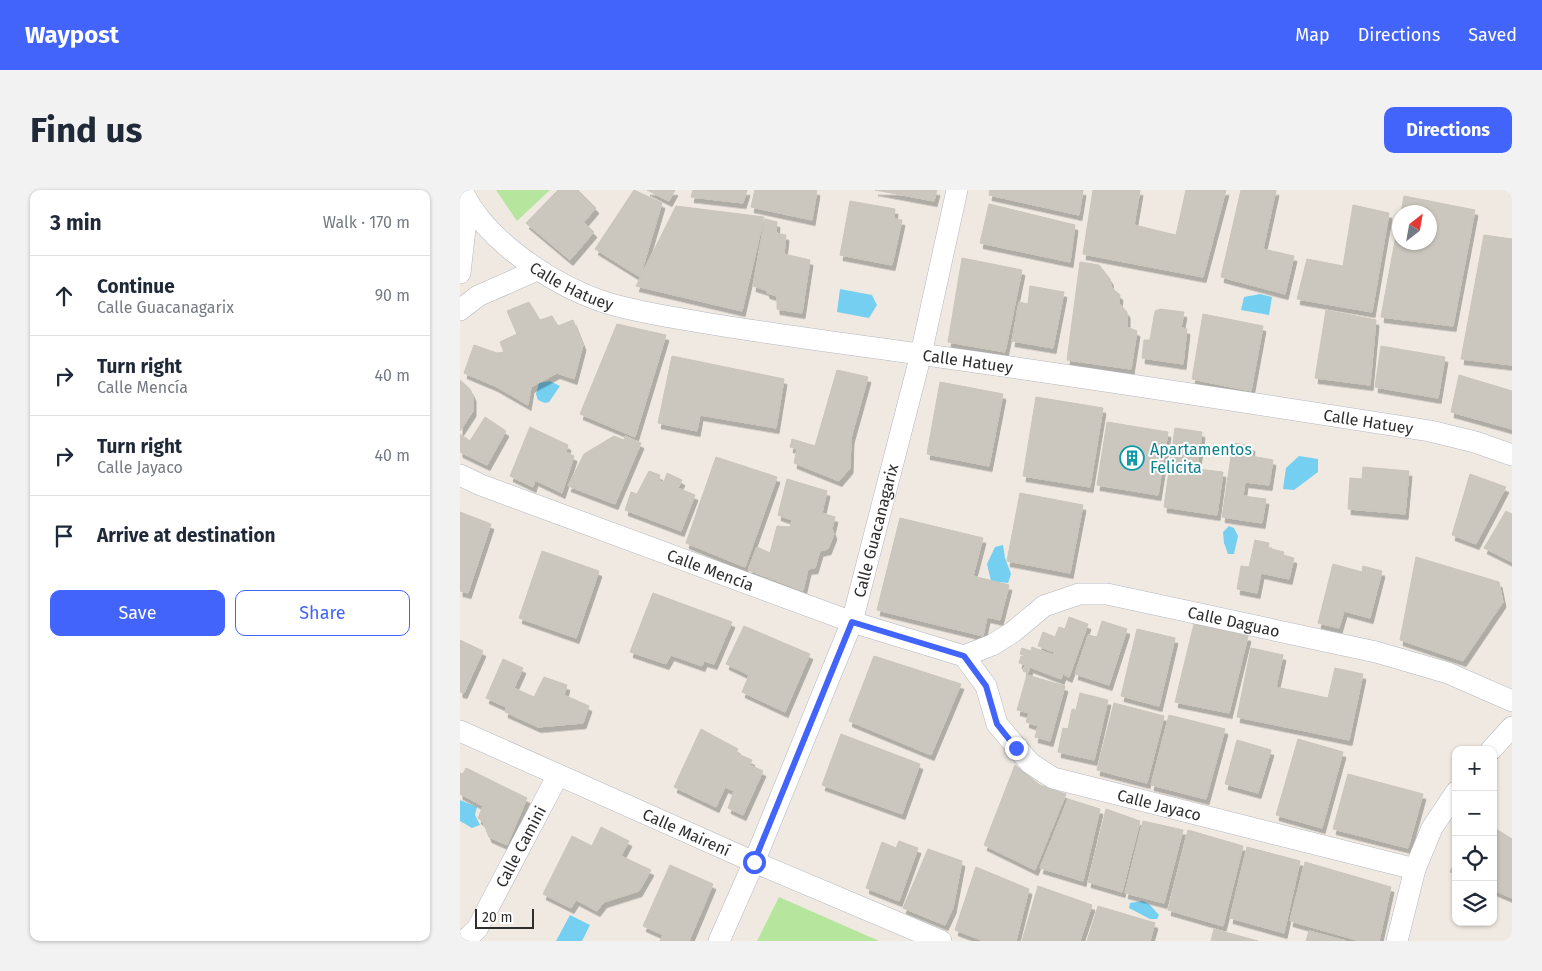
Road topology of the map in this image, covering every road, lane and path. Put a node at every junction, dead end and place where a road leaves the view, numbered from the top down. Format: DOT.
graph roads {
  1 [pos="957,190"];
  2 [pos="465,196"];
  3 [pos="537,270"];
  4 [pos="460,273"];
  5 [pos="460,310"];
  6 [pos="921,354"];
  7 [pos="1512,455"];
  8 [pos="460,475"];
  9 [pos="852,622"];
  10 [pos="964,656"];
  11 [pos="1512,701"];
  12 [pos="1512,727"];
  13 [pos="460,731"];
  14 [pos="1495,746"];
  15 [pos="558,775"];
  16 [pos="1452,798"];
  17 [pos="754,862"];
  18 [pos="1415,869"];
  19 [pos="477,937"];
  20 [pos="719,941"];
  21 [pos="941,941"];
  22 [pos="1397,941"];
  1 -- 6 [label="street, Calle Guacanagarix"];
  2 -- 3 [label="street, Calle Hatuey"];
  2 -- 4 [label="street"];
  3 -- 5 [label="street"];
  3 -- 6 [label="street, Calle Hatuey"];
  6 -- 7 [label="street, Calle Hatuey"];
  6 -- 9 [label="street, Calle Guacanagarix"];
  8 -- 9 [label="street, Calle Mencía"];
  9 -- 10 [label="street, Calle Mencía"];
  9 -- 17 [label="street, Calle Guacanagarix"];
  10 -- 11 [label="street, Calle Daguao"];
  10 -- 18 [label="street, Calle Jayaco"];
  12 -- 14 [label="street"];
  13 -- 15 [label="street, Calle Mairení"];
  15 -- 17 [label="street, Calle Mairení"];
  15 -- 19 [label="street, Calle Camini"];
  16 -- 18 [label="street"];
  17 -- 20 [label="street, Calle Guacanagarix"];
  17 -- 21 [label="street, Calle Mairení"];
  18 -- 22 [label="street"];
}
